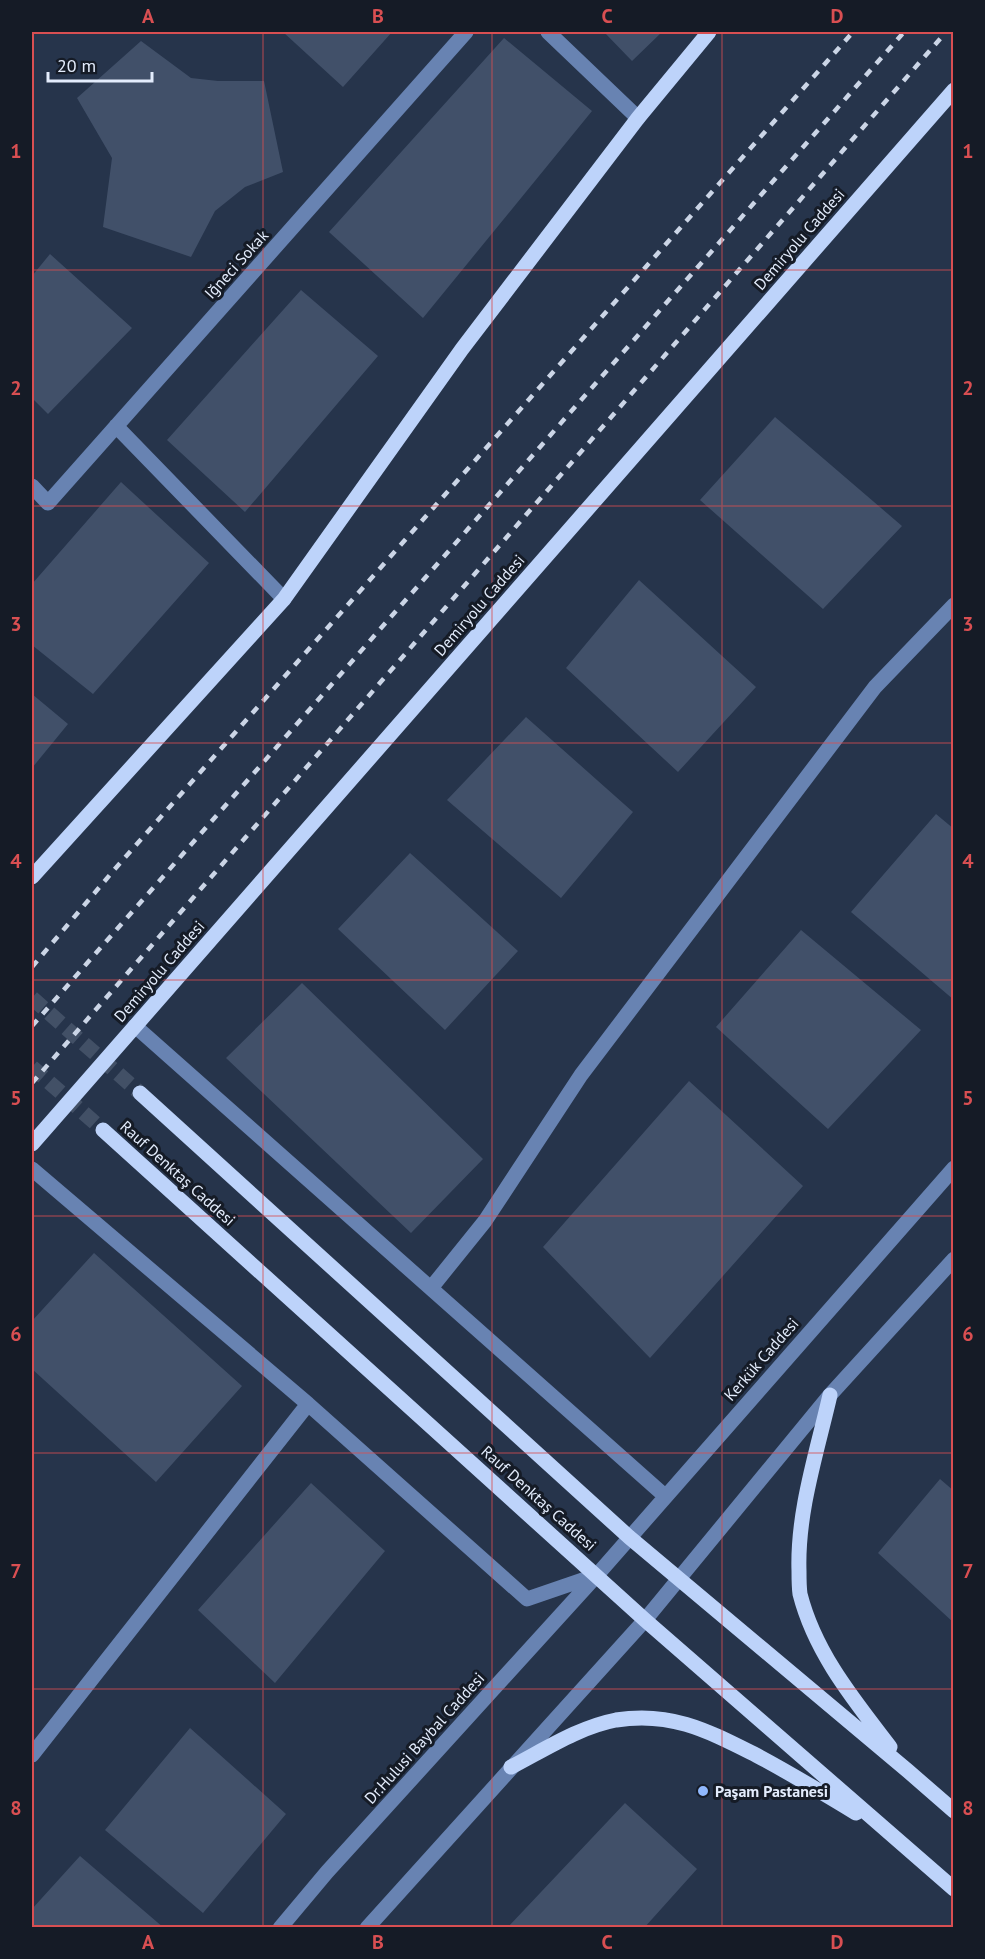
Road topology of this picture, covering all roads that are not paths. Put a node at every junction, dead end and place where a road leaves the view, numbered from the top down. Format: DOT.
graph roads {
  1 [pos="466,32"];
  2 [pos="548,32"];
  3 [pos="710,32"];
  4 [pos="954,90"];
  5 [pos="638,118"];
  6 [pos="116,426"];
  7 [pos="32,486"];
  8 [pos="284,598"];
  9 [pos="954,605"];
  10 [pos="32,877"];
  11 [pos="135,1026"];
  12 [pos="140,1093"];
  13 [pos="103,1130"];
  14 [pos="32,1144"];
  15 [pos="954,1168"];
  16 [pos="32,1169"];
  17 [pos="954,1259"];
  18 [pos="431,1288"];
  19 [pos="830,1395"];
  20 [pos="308,1404"];
  21 [pos="665,1496"];
  22 [pos="629,1537"];
  23 [pos="597,1575"];
  24 [pos="680,1579"];
  25 [pos="645,1620"];
  26 [pos="32,1755"];
  27 [pos="512,1767"];
  28 [pos="908,1771"];
  29 [pos="954,1811"];
  30 [pos="891,1834"];
  31 [pos="954,1889"];
  32 [pos="280,1928"];
  33 [pos="367,1928"];
  1 -- 6 [label="street, Iğneci Sokak"];
  2 -- 5 [label="street"];
  3 -- 5 [label="main road"];
  4 -- 11 [label="main road, Demiryolu Caddesi"];
  5 -- 8 [label="main road"];
  6 -- 7 [label="street, Iğneci Sokak"];
  6 -- 8 [label="street"];
  8 -- 10 [label="main road"];
  9 -- 18 [label="street"];
  11 -- 14 [label="main road, Demiryolu Caddesi"];
  11 -- 18 [label="street"];
  12 -- 22 [label="main road, Rauf Denktaş Caddesi"];
  13 -- 23 [label="main road, Rauf Denktaş Caddesi"];
  15 -- 21 [label="street, Kerkük Caddesi"];
  16 -- 20 [label="street"];
  17 -- 19 [label="street"];
  18 -- 21 [label="street"];
  19 -- 24 [label="street"];
  19 -- 28 [label="main road"];
  20 -- 23 [label="street"];
  20 -- 26 [label="street"];
  21 -- 22 [label="street, Kerkük Caddesi"];
  22 -- 23 [label="street, Kerkük Caddesi"];
  22 -- 24 [label="main road, Rauf Denktaş Caddesi"];
  23 -- 25 [label="main road, Rauf Denktaş Caddesi"];
  23 -- 32 [label="street, Dr.Hulusi Baybal Caddesi"];
  24 -- 25 [label="street"];
  24 -- 28 [label="main road, Rauf Denktaş Caddesi"];
  25 -- 27 [label="street"];
  25 -- 30 [label="main road, Rauf Denktaş Caddesi"];
  27 -- 30 [label="main road"];
  27 -- 33 [label="street"];
  28 -- 29 [label="main road, Rauf Denktaş Caddesi"];
  30 -- 31 [label="main road, Rauf Denktaş Caddesi"];
}
